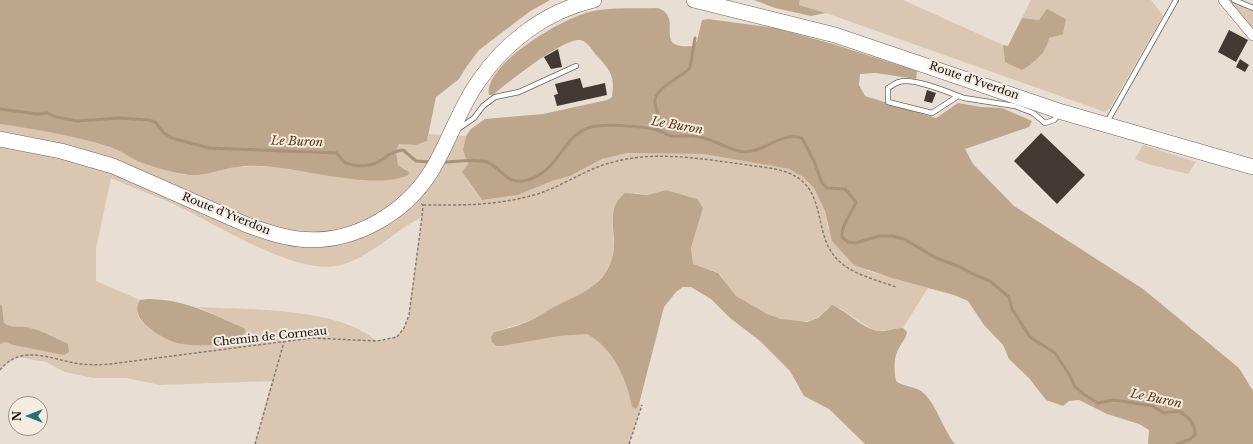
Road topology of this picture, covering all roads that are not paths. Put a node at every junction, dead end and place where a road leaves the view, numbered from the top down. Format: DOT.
graph roads {
  1 [pos="594,0"];
  2 [pos="694,0"];
  3 [pos="1176,0"];
  4 [pos="1223,0"];
  5 [pos="1234,0"];
  6 [pos="1253,8"];
  7 [pos="1253,36"];
  8 [pos="576,66"];
  9 [pos="958,96"];
  10 [pos="1062,112"];
  11 [pos="1105,125"];
  12 [pos="452,130"];
  13 [pos="0,139"];
  14 [pos="1253,168"];
  1 -- 12 [label="main road, Route d'Yverdon"];
  2 -- 10 [label="main road, Route d'Yverdon"];
  3 -- 11 [label="lane"];
  4 -- 7 [label="street"];
  5 -- 6 [label="lane"];
  8 -- 12 [label="lane"];
  9 -- 9 [label="lane"];
  9 -- 10 [label="lane"];
  10 -- 11 [label="main road, Route d'Yverdon"];
  11 -- 14 [label="main road, Route d'Yverdon"];
  12 -- 13 [label="main road, Route d'Yverdon"];
}
